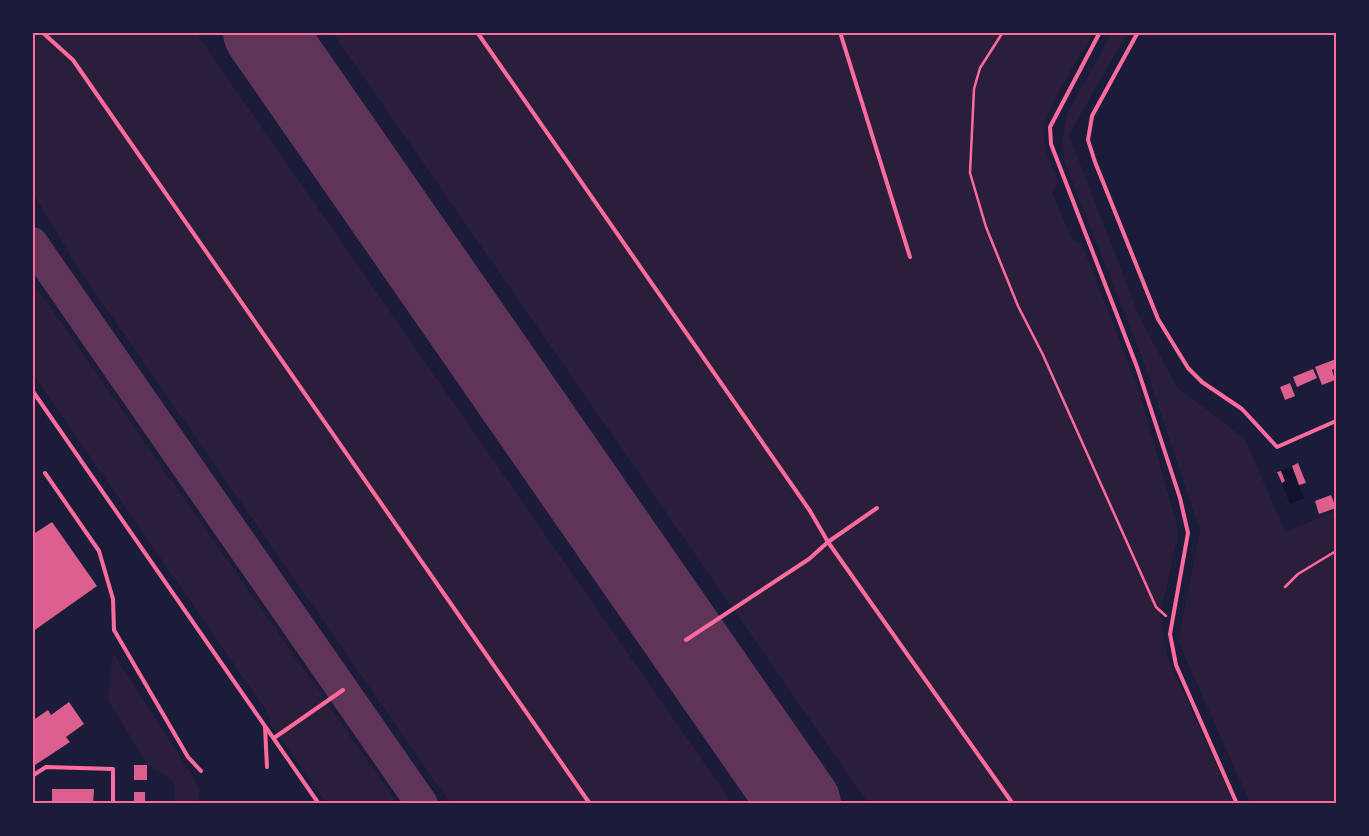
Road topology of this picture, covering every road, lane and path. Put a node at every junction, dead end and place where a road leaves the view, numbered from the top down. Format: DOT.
graph roads {
  1 [pos="42,32"];
  2 [pos="477,32"];
  3 [pos="840,32"];
  4 [pos="1003,32"];
  5 [pos="1100,32"];
  6 [pos="1138,32"];
  7 [pos="910,257"];
  8 [pos="32,390"];
  9 [pos="1336,421"];
  10 [pos="45,473"];
  11 [pos="877,508"];
  12 [pos="828,542"];
  13 [pos="1336,551"];
  14 [pos="1285,587"];
  15 [pos="1171,621"];
  16 [pos="686,640"];
  17 [pos="343,690"];
  18 [pos="265,726"];
  19 [pos="274,738"];
  20 [pos="267,767"];
  21 [pos="201,771"];
  22 [pos="32,776"];
  23 [pos="112,804"];
  24 [pos="319,804"];
  25 [pos="590,804"];
  26 [pos="1013,804"];
  27 [pos="1237,804"];
  1 -- 25 [label="lane"];
  2 -- 12 [label="lane"];
  3 -- 7 [label="lane"];
  4 -- 15 [label="path"];
  5 -- 15 [label="lane"];
  6 -- 9 [label="lane"];
  8 -- 18 [label="lane"];
  10 -- 21 [label="lane"];
  11 -- 12 [label="lane"];
  12 -- 16 [label="lane"];
  12 -- 26 [label="lane"];
  13 -- 14 [label="path"];
  15 -- 27 [label="lane"];
  17 -- 19 [label="lane"];
  18 -- 19 [label="lane"];
  18 -- 20 [label="lane"];
  19 -- 24 [label="lane"];
  22 -- 23 [label="lane"];
}
